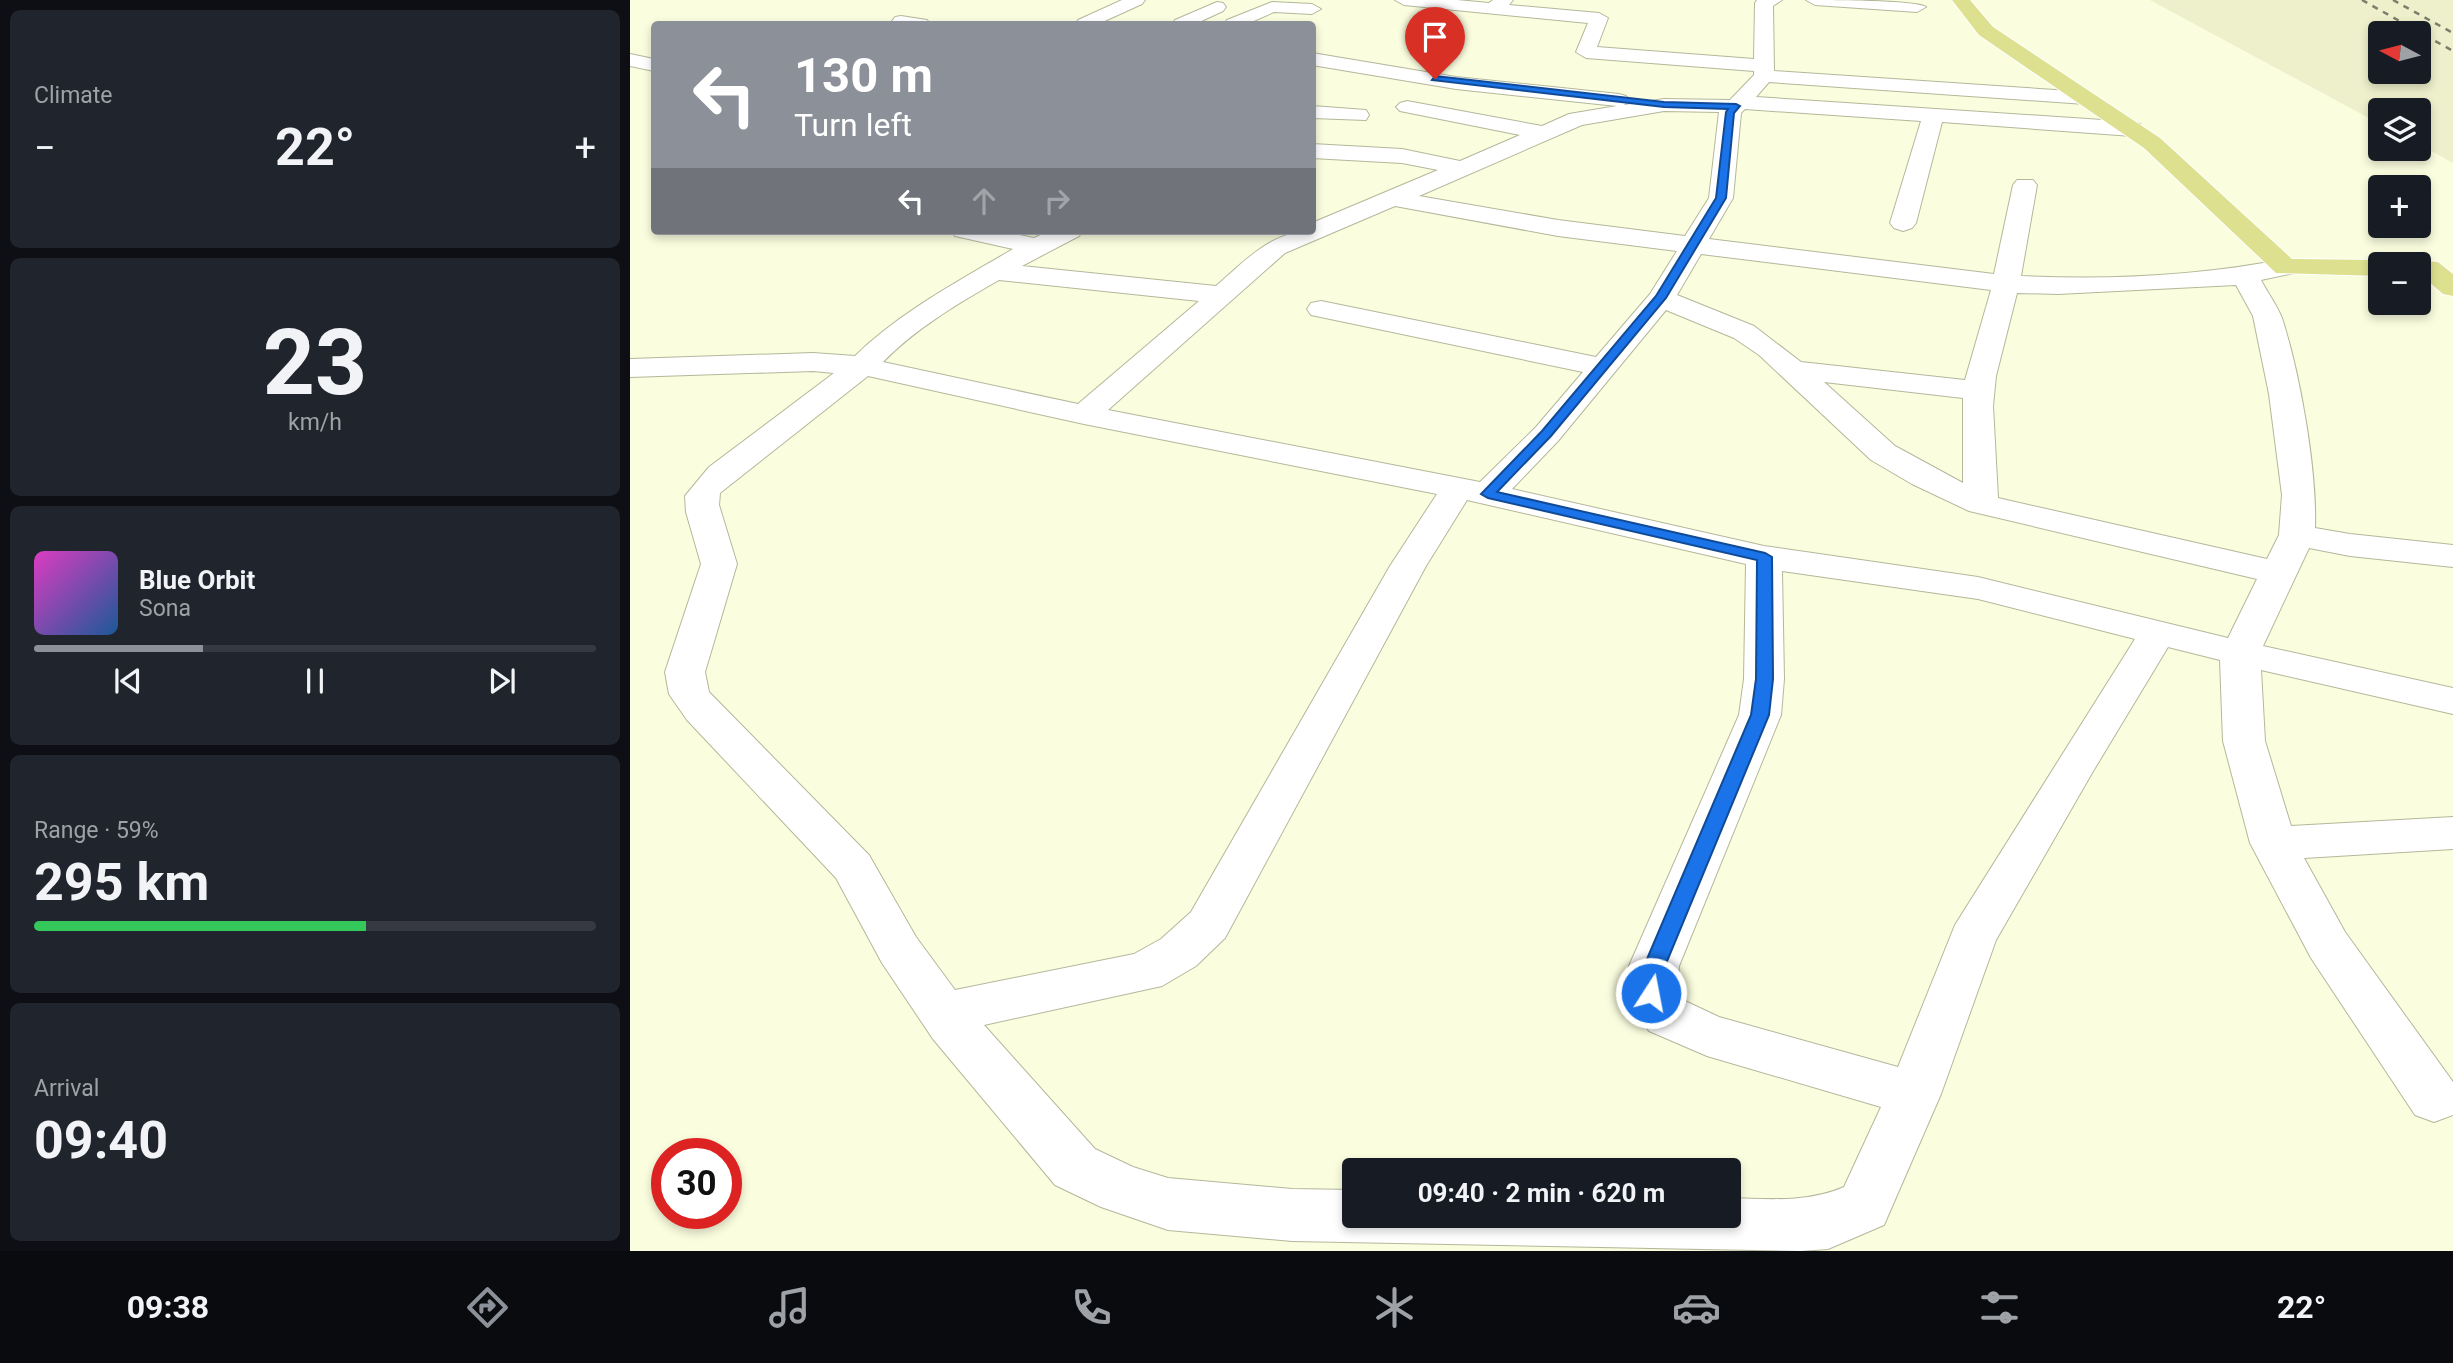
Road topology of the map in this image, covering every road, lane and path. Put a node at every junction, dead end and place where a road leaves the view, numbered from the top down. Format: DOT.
graph roads {
  1 [pos="1136,0"];
  2 [pos="1404,0"];
  3 [pos="1609,0"];
  4 [pos="1773,0"];
  5 [pos="1815,0"];
  6 [pos="1961,0"];
  7 [pos="1320,5"];
  8 [pos="1499,5"];
  9 [pos="1217,7"];
  10 [pos="1917,7"];
  11 [pos="1599,18"];
  12 [pos="1090,21"];
  13 [pos="1187,21"];
  14 [pos="1240,21"];
  15 [pos="1294,21"];
  16 [pos="630,60"];
  17 [pos="1321,61"];
  18 [pos="651,64"];
  19 [pos="1764,71"];
  20 [pos="2085,98"];
  21 [pos="1738,104"];
  22 [pos="1664,105"];
  23 [pos="1407,107"];
  24 [pos="1316,113"];
  25 [pos="1358,115"];
  26 [pos="1933,117"];
  27 [pos="2132,130"];
  28 [pos="1543,133"];
  29 [pos="1316,150"];
  30 [pos="1460,169"];
  31 [pos="2025,185"];
  32 [pos="1392,198"];
  33 [pos="1903,223"];
  34 [pos="1316,231"];
  35 [pos="1015,235"];
  36 [pos="1306,235"];
  37 [pos="1054,238"];
  38 [pos="1692,246"];
  39 [pos="2285,267"];
  40 [pos="2368,268"];
  41 [pos="2431,270"];
  42 [pos="993,271"];
  43 [pos="2245,276"];
  44 [pos="2006,284"];
  45 [pos="2453,288"];
  46 [pos="1222,295"];
  47 [pos="1661,298"];
  48 [pos="1321,309"];
  49 [pos="862,366"];
  50 [pos="1603,367"];
  51 [pos="630,368"];
  52 [pos="1793,370"];
  53 [pos="1979,391"];
  54 [pos="1083,415"];
  55 [pos="1472,492"];
  56 [pos="1981,504"];
  57 [pos="2297,535"];
  58 [pos="2453,556"];
  59 [pos="1765,557"];
  60 [pos="2277,572"];
  61 [pos="2159,631"];
  62 [pos="2240,653"];
  63 [pos="2453,701"];
  64 [pos="2453,833"];
  65 [pos="2273,843"];
  66 [pos="943,1013"];
  67 [pos="1914,1094"];
  68 [pos="2434,1099"];
  1 -- 12 [label="street"];
  2 -- 8 [label="street"];
  3 -- 11 [label="street"];
  4 -- 19 [label="street"];
  5 -- 10 [label="street"];
  6 -- 20 [label="main road"];
  7 -- 14 [label="street"];
  7 -- 15 [label="street"];
  8 -- 11 [label="street"];
  9 -- 13 [label="street"];
  11 -- 19 [label="street"];
  16 -- 18 [label="street"];
  17 -- 22 [label="street"];
  19 -- 20 [label="street"];
  19 -- 21 [label="street"];
  20 -- 27 [label="main road"];
  21 -- 22 [label="street"];
  21 -- 26 [label="street"];
  21 -- 38 [label="street"];
  22 -- 28 [label="street"];
  23 -- 28 [label="street"];
  24 -- 25 [label="street"];
  26 -- 27 [label="street"];
  26 -- 33 [label="street"];
  27 -- 39 [label="main road"];
  28 -- 30 [label="street"];
  29 -- 30 [label="street"];
  30 -- 32 [label="street"];
  31 -- 44 [label="street"];
  32 -- 34 [label="street"];
  32 -- 38 [label="street"];
  35 -- 37 [label="street"];
  36 -- 46 [label="street"];
  37 -- 42 [label="street"];
  38 -- 44 [label="street"];
  38 -- 47 [label="street"];
  39 -- 40 [label="main road"];
  39 -- 43 [label="street"];
  41 -- 45 [label="main road"];
  42 -- 46 [label="street"];
  42 -- 49 [label="street"];
  43 -- 44 [label="street"];
  43 -- 57 [label="street"];
  44 -- 53 [label="street"];
  46 -- 54 [label="street"];
  47 -- 50 [label="street"];
  47 -- 52 [label="street"];
  48 -- 50 [label="street"];
  49 -- 51 [label="street"];
  49 -- 54 [label="street"];
  49 -- 66 [label="street"];
  50 -- 55 [label="street"];
  52 -- 53 [label="street"];
  52 -- 56 [label="street"];
  53 -- 56 [label="street"];
  54 -- 55 [label="street"];
  55 -- 59 [label="street"];
  55 -- 66 [label="street"];
  56 -- 60 [label="street"];
  57 -- 58 [label="street"];
  57 -- 60 [label="street"];
  59 -- 61 [label="street"];
  59 -- 67 [label="street"];
  60 -- 62 [label="street"];
  61 -- 62 [label="street"];
  61 -- 67 [label="street"];
  62 -- 63 [label="street"];
  62 -- 65 [label="street"];
  64 -- 65 [label="street"];
  65 -- 68 [label="street"];
  66 -- 67 [label="street"];
}
